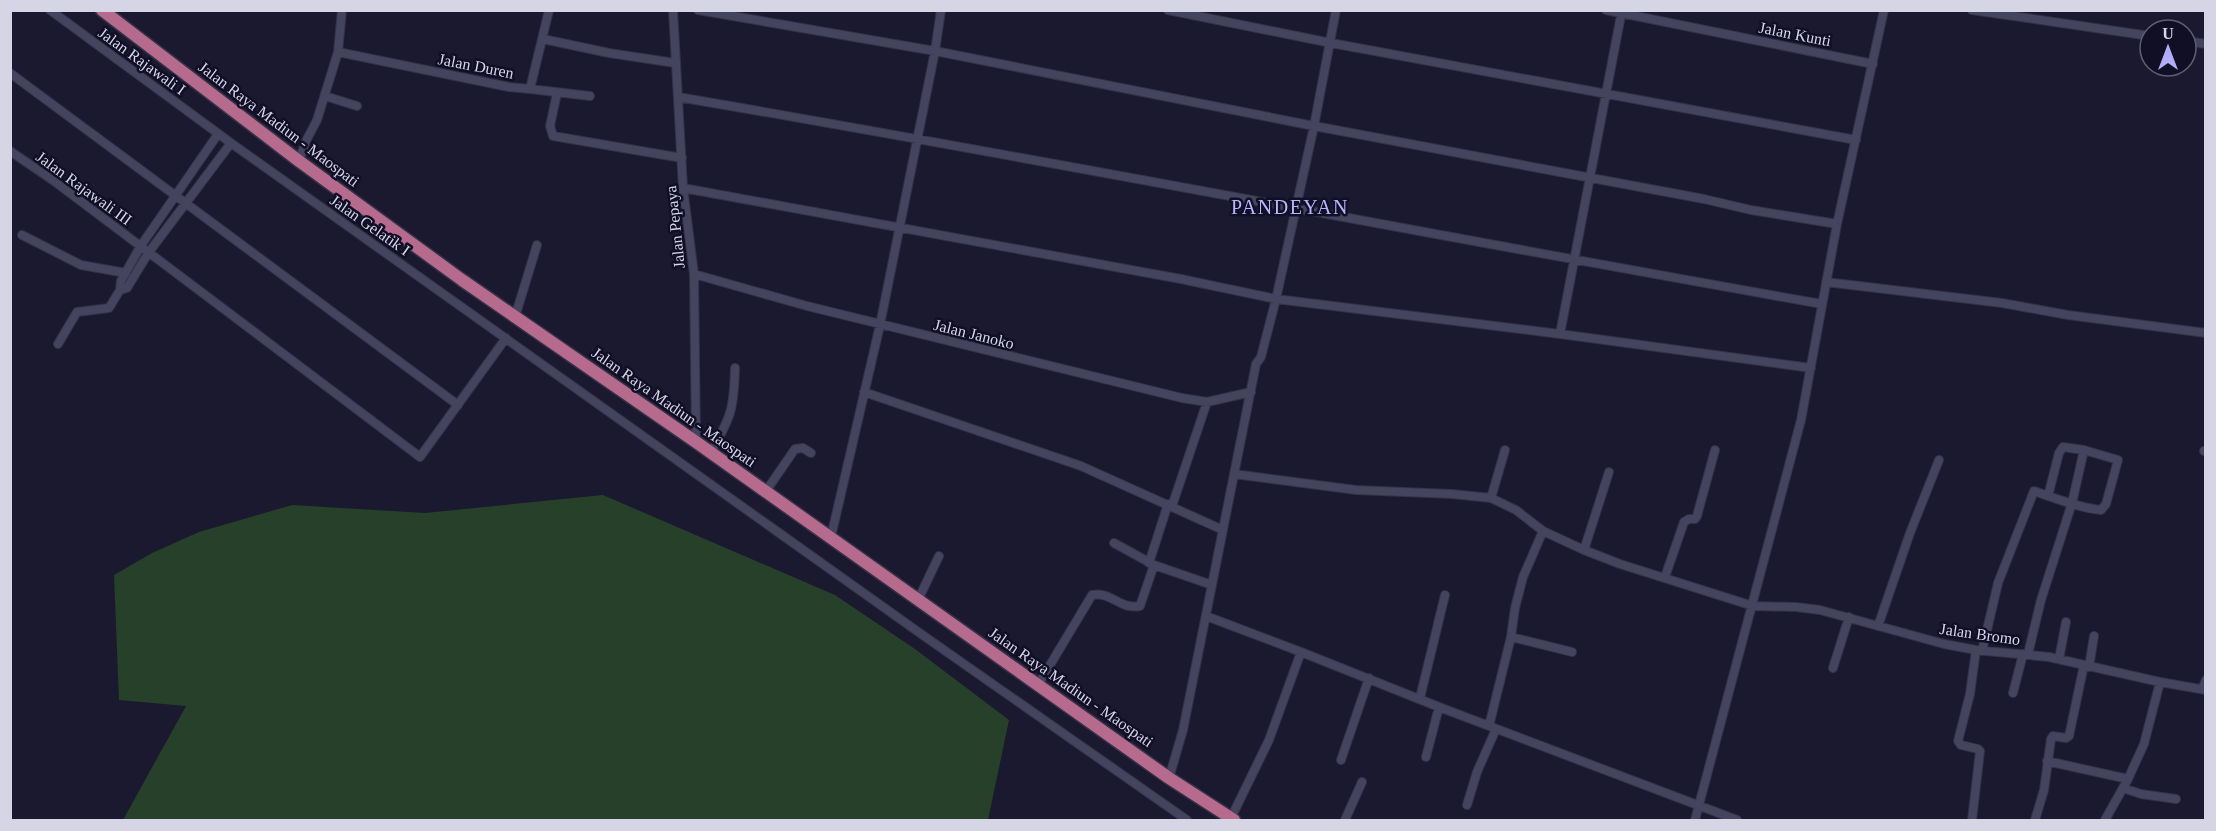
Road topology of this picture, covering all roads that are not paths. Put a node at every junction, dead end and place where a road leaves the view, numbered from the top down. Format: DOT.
graph roads {
  1 [pos="51,10"];
  2 [pos="102,10"];
  3 [pos="342,10"];
  4 [pos="549,10"];
  5 [pos="673,10"];
  6 [pos="698,10"];
  7 [pos="940,10"];
  8 [pos="1168,10"];
  9 [pos="1336,10"];
  10 [pos="1606,10"];
  11 [pos="1884,10"];
  12 [pos="1972,10"];
  13 [pos="1622,12"];
  14 [pos="2138,34"];
  15 [pos="543,39"];
  16 [pos="1331,43"];
  17 [pos="936,51"];
  18 [pos="338,52"];
  19 [pos="675,63"];
  20 [pos="1873,64"];
  21 [pos="10,73"];
  22 [pos="530,88"];
  23 [pos="557,93"];
  24 [pos="1605,93"];
  25 [pos="325,96"];
  26 [pos="590,96"];
  27 [pos="678,97"];
  28 [pos="357,106"];
  29 [pos="1314,126"];
  30 [pos="218,134"];
  31 [pos="918,138"];
  32 [pos="1856,140"];
  33 [pos="231,143"];
  34 [pos="10,151"];
  35 [pos="682,158"];
  36 [pos="299,161"];
  37 [pos="1591,177"];
  38 [pos="683,188"];
  39 [pos="176,195"];
  40 [pos="186,203"];
  41 [pos="1296,208"];
  42 [pos="1837,224"];
  43 [pos="899,228"];
  44 [pos="22,235"];
  45 [pos="537,245"];
  46 [pos="140,247"];
  47 [pos="149,252"];
  48 [pos="1574,261"];
  49 [pos="126,273"];
  50 [pos="694,274"];
  51 [pos="1826,282"];
  52 [pos="120,290"];
  53 [pos="1276,299"];
  54 [pos="1822,304"];
  55 [pos="515,317"];
  56 [pos="880,325"];
  57 [pos="2205,333"];
  58 [pos="1560,334"];
  59 [pos="506,339"];
  60 [pos="58,344"];
  61 [pos="735,368"];
  62 [pos="1810,368"];
  63 [pos="864,392"];
  64 [pos="1251,392"];
  65 [pos="1207,402"];
  66 [pos="458,405"];
  67 [pos="696,442"];
  68 [pos="1505,450"];
  69 [pos="1715,450"];
  70 [pos="2084,450"];
  71 [pos="711,452"];
  72 [pos="811,453"];
  73 [pos="1940,460"];
  74 [pos="1609,472"];
  75 [pos="1234,474"];
  76 [pos="766,491"];
  77 [pos="2048,496"];
  78 [pos="1491,498"];
  79 [pos="2072,503"];
  80 [pos="1170,505"];
  81 [pos="1223,530"];
  82 [pos="1543,531"];
  83 [pos="831,537"];
  84 [pos="1114,543"];
  85 [pos="1584,550"];
  86 [pos="939,556"];
  87 [pos="1152,564"];
  88 [pos="1665,578"];
  89 [pos="1212,585"];
  90 [pos="1445,595"];
  91 [pos="918,600"];
  92 [pos="1753,606"];
  93 [pos="1206,616"];
  94 [pos="1849,617"];
  95 [pos="2066,622"];
  96 [pos="1878,626"];
  97 [pos="2094,636"];
  98 [pos="1511,637"];
  99 [pos="1979,650"];
  100 [pos="1300,652"];
  101 [pos="1572,652"];
  102 [pos="2025,654"];
  103 [pos="2059,659"];
  104 [pos="2086,666"];
  105 [pos="1833,668"];
  106 [pos="1368,678"];
  107 [pos="2205,680"];
  108 [pos="2160,682"];
  109 [pos="1038,685"];
  110 [pos="2204,690"];
  111 [pos="2013,693"];
  112 [pos="1420,698"];
  113 [pos="1439,707"];
  114 [pos="1493,727"];
  115 [pos="1426,757"];
  116 [pos="1341,760"];
  117 [pos="2047,761"];
  118 [pos="1169,778"];
  119 [pos="2128,779"];
  120 [pos="1362,782"];
  121 [pos="2123,788"];
  122 [pos="2176,799"];
  123 [pos="1467,805"];
  124 [pos="1697,805"];
  125 [pos="1232,819"];
  126 [pos="1188,820"];
  127 [pos="1345,820"];
  128 [pos="1695,820"];
  129 [pos="1737,820"];
  130 [pos="1972,820"];
  131 [pos="2035,820"];
  132 [pos="2105,820"];
  1 -- 30 [label="street, Jalan Rajawali I"];
  2 -- 36 [label="highway, Jalan Raya Madiun - Maospati"];
  3 -- 18 [label="street"];
  4 -- 15 [label="street, Jalan Duren"];
  5 -- 19 [label="street, Jalan Pepaya"];
  6 -- 17 [label="street"];
  7 -- 17 [label="street"];
  8 -- 16 [label="street"];
  9 -- 16 [label="street"];
  10 -- 13 [label="street, Jalan Kunti"];
  11 -- 20 [label="street"];
  12 -- 14 [label="street"];
  13 -- 20 [label="street, Jalan Kunti"];
  13 -- 24 [label="street"];
  15 -- 19 [label="street"];
  15 -- 22 [label="street, Jalan Duren"];
  16 -- 24 [label="street"];
  16 -- 29 [label="street"];
  17 -- 29 [label="street"];
  17 -- 31 [label="street"];
  18 -- 22 [label="street, Jalan Duren"];
  18 -- 25 [label="street"];
  19 -- 27 [label="street, Jalan Pepaya"];
  20 -- 32 [label="street"];
  21 -- 39 [label="street"];
  22 -- 23 [label="street"];
  23 -- 26 [label="street"];
  23 -- 35 [label="street"];
  24 -- 32 [label="street"];
  24 -- 37 [label="street"];
  25 -- 28 [label="street"];
  25 -- 36 [label="street"];
  27 -- 31 [label="street"];
  27 -- 35 [label="street, Jalan Pepaya"];
  29 -- 37 [label="street"];
  29 -- 41 [label="street"];
  30 -- 33 [label="street, Jalan Gelatik I"];
  30 -- 39 [label="street"];
  31 -- 41 [label="street"];
  31 -- 43 [label="street"];
  32 -- 42 [label="street"];
  33 -- 40 [label="street"];
  33 -- 59 [label="street, Jalan Gelatik I"];
  34 -- 46 [label="street, Jalan Rajawali III"];
  35 -- 38 [label="street, Jalan Pepaya"];
  36 -- 55 [label="highway, Jalan Raya Madiun - Maospati"];
  37 -- 42 [label="street"];
  37 -- 48 [label="street"];
  38 -- 43 [label="street"];
  38 -- 50 [label="street, Jalan Pepaya"];
  39 -- 40 [label="street"];
  39 -- 46 [label="street"];
  40 -- 47 [label="street"];
  40 -- 66 [label="street"];
  41 -- 48 [label="street"];
  41 -- 53 [label="street"];
  42 -- 51 [label="street"];
  43 -- 53 [label="street"];
  43 -- 56 [label="street"];
  44 -- 49 [label="street"];
  45 -- 55 [label="street"];
  46 -- 47 [label="street, Jalan Rajawali III"];
  46 -- 49 [label="street"];
  47 -- 52 [label="street"];
  47 -- 66 [label="street, Jalan Rajawali III"];
  48 -- 54 [label="street"];
  48 -- 58 [label="street"];
  49 -- 52 [label="street"];
  50 -- 56 [label="street, Jalan Janoko"];
  50 -- 67 [label="street, Jalan Pepaya"];
  51 -- 54 [label="street"];
  51 -- 57 [label="street"];
  52 -- 60 [label="street"];
  53 -- 58 [label="street"];
  53 -- 64 [label="street"];
  54 -- 62 [label="street"];
  55 -- 67 [label="highway, Jalan Raya Madiun - Maospati"];
  56 -- 63 [label="street"];
  56 -- 65 [label="street, Jalan Janoko"];
  58 -- 62 [label="street"];
  59 -- 66 [label="street"];
  59 -- 126 [label="street, Jalan Gelatik I"];
  61 -- 71 [label="street"];
  62 -- 92 [label="street"];
  63 -- 80 [label="street"];
  63 -- 83 [label="street"];
  64 -- 65 [label="street, Jalan Janoko"];
  64 -- 75 [label="street"];
  65 -- 80 [label="street"];
  67 -- 71 [label="highway, Jalan Raya Madiun - Maospati"];
  68 -- 78 [label="street"];
  69 -- 88 [label="street"];
  70 -- 77 [label="street"];
  70 -- 79 [label="street"];
  70 -- 79 [label="street"];
  71 -- 76 [label="highway, Jalan Raya Madiun - Maospati"];
  72 -- 76 [label="street"];
  73 -- 96 [label="street"];
  74 -- 85 [label="street"];
  75 -- 78 [label="street"];
  75 -- 81 [label="street"];
  76 -- 83 [label="highway, Jalan Raya Madiun - Maospati"];
  77 -- 79 [label="street"];
  77 -- 99 [label="street"];
  78 -- 82 [label="street, Jalan Bromo"];
  79 -- 102 [label="street"];
  80 -- 81 [label="street"];
  80 -- 87 [label="street"];
  81 -- 89 [label="street"];
  82 -- 85 [label="street, Jalan Bromo"];
  82 -- 98 [label="street"];
  83 -- 91 [label="highway, Jalan Raya Madiun - Maospati"];
  84 -- 87 [label="street"];
  85 -- 88 [label="street, Jalan Bromo"];
  86 -- 91 [label="street"];
  87 -- 89 [label="street"];
  87 -- 109 [label="street"];
  88 -- 92 [label="street, Jalan Bromo"];
  89 -- 93 [label="street"];
  90 -- 112 [label="street"];
  91 -- 109 [label="highway, Jalan Raya Madiun - Maospati"];
  92 -- 94 [label="street, Jalan Bromo"];
  92 -- 124 [label="street"];
  93 -- 100 [label="street"];
  93 -- 118 [label="street"];
  94 -- 96 [label="street, Jalan Bromo"];
  94 -- 105 [label="street"];
  95 -- 103 [label="street"];
  96 -- 99 [label="street, Jalan Bromo"];
  97 -- 104 [label="street"];
  98 -- 101 [label="street"];
  98 -- 114 [label="street"];
  99 -- 102 [label="street, Jalan Bromo"];
  99 -- 130 [label="street"];
  100 -- 106 [label="street"];
  100 -- 125 [label="street"];
  102 -- 103 [label="street, Jalan Bromo"];
  102 -- 111 [label="street"];
  103 -- 104 [label="street, Jalan Bromo"];
  104 -- 108 [label="street, Jalan Bromo"];
  104 -- 117 [label="street"];
  106 -- 112 [label="street"];
  106 -- 116 [label="street"];
  107 -- 110 [label="street"];
  108 -- 110 [label="street, Jalan Bromo"];
  108 -- 119 [label="street"];
  109 -- 118 [label="highway, Jalan Raya Madiun - Maospati"];
  112 -- 113 [label="street"];
  113 -- 114 [label="street"];
  113 -- 115 [label="street"];
  114 -- 123 [label="street"];
  114 -- 124 [label="street"];
  117 -- 119 [label="street"];
  117 -- 131 [label="street"];
  118 -- 125 [label="highway, Jalan Raya Madiun - Maospati"];
  119 -- 121 [label="street"];
  120 -- 127 [label="street"];
  121 -- 122 [label="street"];
  121 -- 132 [label="street"];
  124 -- 128 [label="street"];
  124 -- 129 [label="street"];
}
